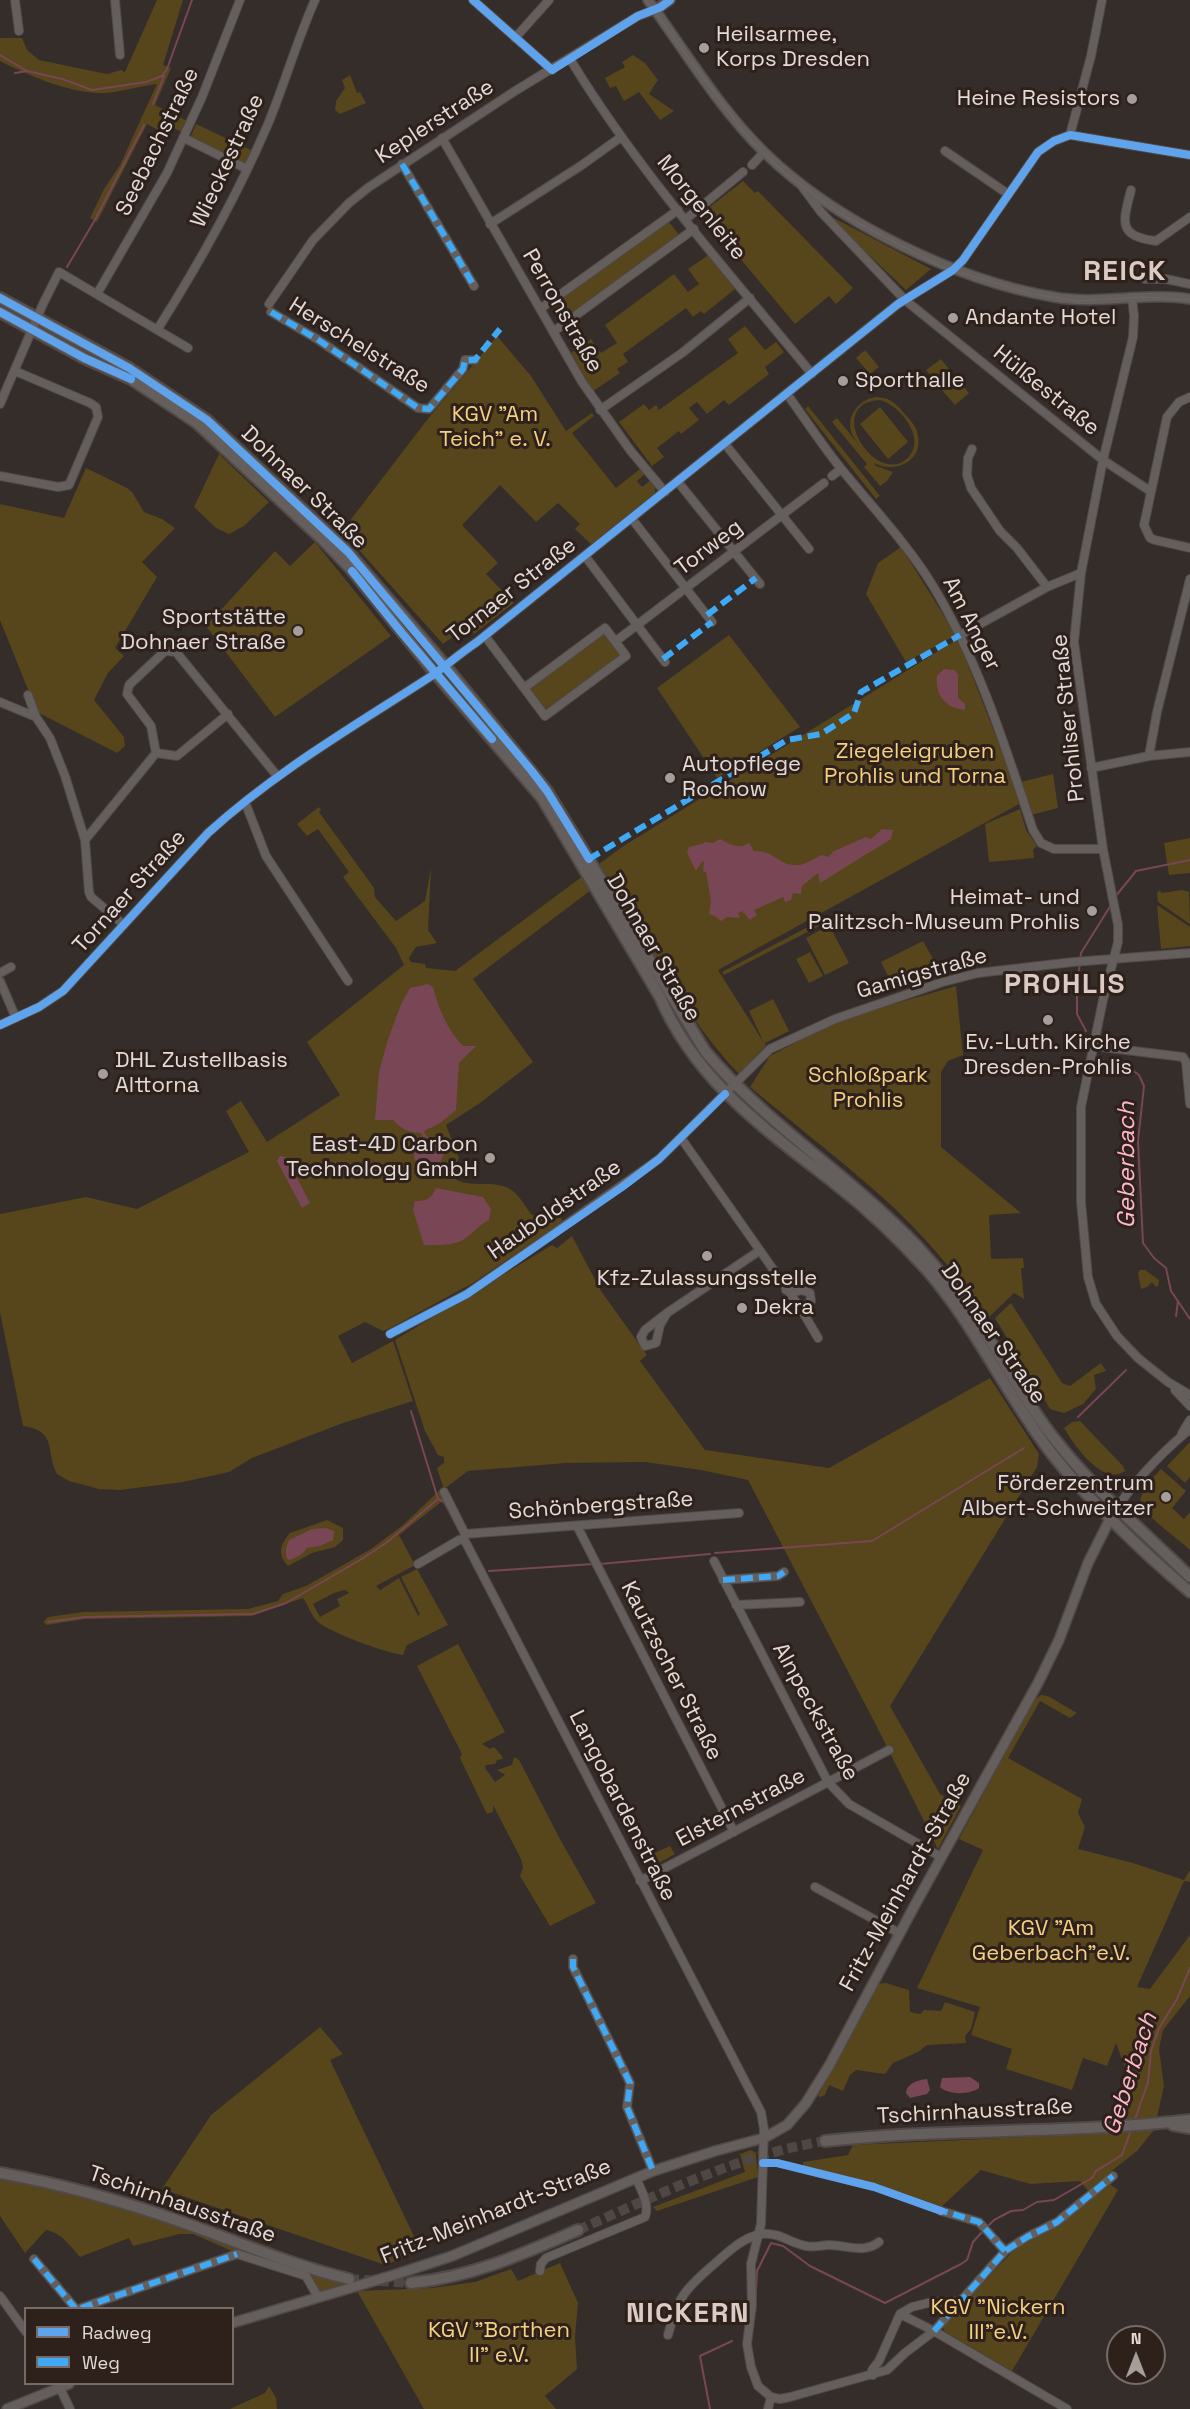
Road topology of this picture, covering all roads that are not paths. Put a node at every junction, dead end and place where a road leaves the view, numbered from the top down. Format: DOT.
graph roads {
  1 [pos="15,0"];
  2 [pos="115,0"];
  3 [pos="240,0"];
  4 [pos="315,0"];
  5 [pos="473,0"];
  6 [pos="549,0"];
  7 [pos="648,0"];
  8 [pos="670,0"];
  9 [pos="1102,0"];
  10 [pos="655,10"];
  11 [pos="19,31"];
  12 [pos="515,38"];
  13 [pos="120,55"];
  14 [pos="570,59"];
  15 [pos="552,70"];
  16 [pos="1070,135"];
  17 [pos="621,137"];
  18 [pos="184,138"];
  19 [pos="442,138"];
  20 [pos="945,151"];
  21 [pos="764,152"];
  22 [pos="1190,155"];
  23 [pos="402,164"];
  24 [pos="752,165"];
  25 [pos="247,169"];
  26 [pos="743,172"];
  27 [pos="800,183"];
  28 [pos="1131,190"];
  29 [pos="1008,194"];
  30 [pos="825,202"];
  31 [pos="678,210"];
  32 [pos="821,212"];
  33 [pos="1190,217"];
  34 [pos="686,219"];
  35 [pos="490,224"];
  36 [pos="694,230"];
  37 [pos="953,270"];
  38 [pos="1145,279"];
  39 [pos="1190,284"];
  40 [pos="474,285"];
  41 [pos="97,294"];
  42 [pos="1132,297"];
  43 [pos="0,298"];
  44 [pos="750,298"];
  45 [pos="1190,299"];
  46 [pos="905,300"];
  47 [pos="270,308"];
  48 [pos="540,309"];
  49 [pos="0,312"];
  50 [pos="38,318"];
  51 [pos="33,330"];
  52 [pos="157,330"];
  53 [pos="553,332"];
  54 [pos="188,348"];
  55 [pos="475,360"];
  56 [pos="15,371"];
  57 [pos="812,374"];
  58 [pos="787,394"];
  59 [pos="1190,397"];
  60 [pos="1,399"];
  61 [pos="600,410"];
  62 [pos="725,444"];
  63 [pos="972,449"];
  64 [pos="1103,460"];
  65 [pos="841,469"];
  66 [pos="0,476"];
  67 [pos="832,476"];
  68 [pos="678,482"];
  69 [pos="824,483"];
  70 [pos="1150,491"];
  71 [pos="665,492"];
  72 [pos="783,515"];
  73 [pos="632,519"];
  74 [pos="1190,548"];
  75 [pos="809,549"];
  76 [pos="734,551"];
  77 [pos="585,556"];
  78 [pos="1081,573"];
  79 [pos="1190,579"];
  80 [pos="760,584"];
  81 [pos="1047,587"];
  82 [pos="687,588"];
  83 [pos="712,622"];
  84 [pos="636,626"];
  85 [pos="960,635"];
  86 [pos="485,636"];
  87 [pos="616,641"];
  88 [pos="665,662"];
  89 [pos="445,666"];
  90 [pos="435,673"];
  91 [pos="524,688"];
  92 [pos="28,695"];
  93 [pos="0,702"];
  94 [pos="228,714"];
  95 [pos="36,717"];
  96 [pos="1190,752"];
  97 [pos="156,753"];
  98 [pos="1149,756"];
  99 [pos="1091,768"];
  100 [pos="278,777"];
  101 [pos="246,802"];
  102 [pos="84,840"];
  103 [pos="1103,849"];
  104 [pos="124,925"];
  105 [pos="1190,953"];
  106 [pos="1114,959"];
  107 [pos="11,967"];
  108 [pos="0,972"];
  109 [pos="0,981"];
  110 [pos="348,981"];
  111 [pos="16,1018"];
  112 [pos="0,1025"];
  113 [pos="1094,1046"];
  114 [pos="735,1085"];
  115 [pos="725,1094"];
  116 [pos="1190,1104"];
  117 [pos="681,1138"];
  118 [pos="759,1251"];
  119 [pos="786,1290"];
  120 [pos="801,1309"];
  121 [pos="667,1312"];
  122 [pos="390,1335"];
  123 [pos="818,1338"];
  124 [pos="1168,1382"];
  125 [pos="1190,1395"];
  126 [pos="1190,1406"];
  127 [pos="1190,1420"];
  128 [pos="1190,1429"];
  129 [pos="1178,1439"];
  130 [pos="444,1492"];
  131 [pos="1117,1507"];
  132 [pos="739,1513"];
  133 [pos="1111,1517"];
  134 [pos="576,1526"];
  135 [pos="465,1537"];
  136 [pos="714,1561"];
  137 [pos="418,1564"];
  138 [pos="784,1572"];
  139 [pos="1190,1577"];
  140 [pos="723,1580"];
  141 [pos="1190,1592"];
  142 [pos="800,1602"];
  143 [pos="736,1605"];
  144 [pos="889,1750"];
  145 [pos="828,1782"];
  146 [pos="734,1832"];
  147 [pos="941,1857"];
  148 [pos="640,1881"];
  149 [pos="815,1887"];
  150 [pos="899,1933"];
  151 [pos="573,1959"];
  152 [pos="1190,2120"];
  153 [pos="1160,2123"];
  154 [pos="1190,2128"];
  155 [pos="764,2138"];
  156 [pos="825,2141"];
  157 [pos="653,2171"];
  158 [pos="0,2173"];
  159 [pos="1113,2176"];
  160 [pos="636,2178"];
  161 [pos="941,2211"];
  162 [pos="578,2230"];
  163 [pos="760,2235"];
  164 [pos="879,2242"];
  165 [pos="1005,2251"];
  166 [pos="34,2259"];
  167 [pos="540,2271"];
  168 [pos="350,2279"];
  169 [pos="411,2283"];
  170 [pos="0,2296"];
  171 [pos="318,2297"];
  172 [pos="961,2301"];
  173 [pos="74,2307"];
  174 [pos="84,2307"];
  175 [pos="900,2314"];
  176 [pos="234,2322"];
  177 [pos="24,2329"];
  178 [pos="934,2331"];
  179 [pos="668,2335"];
  180 [pos="873,2375"];
  181 [pos="63,2385"];
  182 [pos="771,2397"];
  183 [pos="7,2409"];
  184 [pos="70,2409"];
  185 [pos="768,2409"];
  186 [pos="1067,2409"];
  1 -- 11 [label="street"];
  2 -- 13 [label="street"];
  3 -- 18 [label="street, Seebachstraße"];
  4 -- 25 [label="street, Wieckestraße"];
  5 -- 12 [label="street"];
  6 -- 12 [label="street"];
  7 -- 10 [label="street"];
  8 -- 10 [label="street"];
  9 -- 16 [label="street"];
  10 -- 14 [label="street, Keplerstraße"];
  10 -- 21 [label="street"];
  12 -- 15 [label="street"];
  14 -- 15 [label="street, Keplerstraße"];
  14 -- 17 [label="street, Morgenleite"];
  15 -- 19 [label="street, Keplerstraße"];
  16 -- 22 [label="street"];
  16 -- 29 [label="street, Tornaer Straße"];
  17 -- 31 [label="street, Morgenleite"];
  17 -- 35 [label="street"];
  18 -- 25 [label="street"];
  18 -- 41 [label="street, Seebachstraße"];
  19 -- 23 [label="street, Keplerstraße"];
  19 -- 35 [label="street, Perronstraße"];
  20 -- 29 [label="street"];
  21 -- 24 [label="street"];
  21 -- 27 [label="street"];
  23 -- 40 [label="street"];
  23 -- 47 [label="street, Keplerstraße"];
  25 -- 52 [label="street, Wieckestraße"];
  26 -- 34 [label="street"];
  27 -- 30 [label="street"];
  27 -- 32 [label="street, Hülßestraße"];
  28 -- 33 [label="street"];
  29 -- 37 [label="street, Tornaer Straße"];
  30 -- 32 [label="street"];
  30 -- 37 [label="street"];
  31 -- 34 [label="street, Morgenleite"];
  31 -- 48 [label="street"];
  32 -- 46 [label="street, Hülßestraße"];
  34 -- 36 [label="street, Morgenleite"];
  35 -- 48 [label="street, Perronstraße"];
  36 -- 44 [label="street, Morgenleite"];
  36 -- 53 [label="street"];
  37 -- 42 [label="street"];
  37 -- 46 [label="street, Tornaer Straße"];
  38 -- 39 [label="street"];
  41 -- 50 [label="street"];
  41 -- 52 [label="street"];
  42 -- 45 [label="street"];
  42 -- 64 [label="street, Prohliser Straße"];
  43 -- 50 [label="main road, Dohnaer Straße"];
  44 -- 57 [label="street, Morgenleite"];
  44 -- 61 [label="street"];
  46 -- 57 [label="street, Tornaer Straße"];
  46 -- 64 [label="street, Hülßestraße"];
  47 -- 55 [label="street, Herschelstraße"];
  48 -- 53 [label="street, Perronstraße"];
  49 -- 51 [label="main road, Dohnaer Straße"];
  50 -- 51 [label="street"];
  50 -- 89 [label="main road, Dohnaer Straße"];
  51 -- 56 [label="street"];
  51 -- 90 [label="main road, Dohnaer Straße"];
  52 -- 54 [label="street"];
  53 -- 61 [label="street, Perronstraße"];
  56 -- 60 [label="street"];
  56 -- 66 [label="street"];
  57 -- 58 [label="street, Tornaer Straße"];
  58 -- 62 [label="street, Tornaer Straße"];
  58 -- 65 [label="street, Am Anger"];
  59 -- 70 [label="street"];
  61 -- 71 [label="street, Perronstraße"];
  62 -- 68 [label="street, Tornaer Straße"];
  62 -- 72 [label="street"];
  63 -- 81 [label="street"];
  64 -- 70 [label="street, Hülßestraße"];
  64 -- 78 [label="street, Prohliser Straße"];
  65 -- 67 [label="street"];
  65 -- 85 [label="street, Am Anger"];
  68 -- 71 [label="street, Tornaer Straße"];
  68 -- 76 [label="street"];
  69 -- 72 [label="street, Torweg"];
  70 -- 74 [label="street"];
  71 -- 73 [label="street, Tornaer Straße"];
  72 -- 75 [label="street"];
  72 -- 76 [label="street, Torweg"];
  73 -- 77 [label="street, Tornaer Straße"];
  73 -- 82 [label="street"];
  76 -- 80 [label="street"];
  76 -- 82 [label="street, Torweg"];
  77 -- 84 [label="street"];
  77 -- 86 [label="street, Tornaer Straße"];
  78 -- 81 [label="street"];
  78 -- 99 [label="street, Prohliser Straße"];
  79 -- 98 [label="street"];
  81 -- 85 [label="street"];
  82 -- 83 [label="street"];
  82 -- 84 [label="street, Torweg"];
  84 -- 87 [label="street, Torweg"];
  84 -- 88 [label="street"];
  85 -- 103 [label="street, Am Anger"];
  86 -- 89 [label="street, Tornaer Straße"];
  86 -- 91 [label="street"];
  87 -- 91 [label="street"];
  87 -- 91 [label="street"];
  89 -- 90 [label="street, Tornaer Straße"];
  89 -- 114 [label="main road, Dohnaer Straße"];
  90 -- 100 [label="street, Tornaer Straße"];
  90 -- 115 [label="main road, Dohnaer Straße"];
  92 -- 95 [label="street"];
  93 -- 95 [label="street"];
  94 -- 97 [label="street"];
  94 -- 97 [label="street"];
  94 -- 100 [label="street"];
  95 -- 102 [label="street"];
  96 -- 98 [label="street"];
  97 -- 102 [label="street"];
  98 -- 99 [label="street"];
  99 -- 103 [label="street, Prohliser Straße"];
  100 -- 101 [label="street, Tornaer Straße"];
  101 -- 104 [label="street, Tornaer Straße"];
  101 -- 110 [label="street"];
  102 -- 104 [label="street"];
  103 -- 106 [label="street, Prohliser Straße"];
  104 -- 111 [label="street, Tornaer Straße"];
  105 -- 106 [label="street, Gamigstraße"];
  106 -- 113 [label="street, Prohliser Straße"];
  106 -- 114 [label="street, Gamigstraße"];
  107 -- 108 [label="street"];
  109 -- 111 [label="street"];
  111 -- 112 [label="street, Tornaer Straße"];
  113 -- 116 [label="street"];
  113 -- 124 [label="street, Prohliser Straße"];
  114 -- 115 [label="street, Gamigstraße"];
  114 -- 131 [label="main road, Dohnaer Straße"];
  115 -- 117 [label="street, Hauboldstraße"];
  115 -- 133 [label="main road, Dohnaer Straße"];
  117 -- 118 [label="street"];
  117 -- 122 [label="street, Hauboldstraße"];
  118 -- 119 [label="street"];
  118 -- 121 [label="street"];
  119 -- 120 [label="street"];
  119 -- 120 [label="street"];
  120 -- 123 [label="street"];
  124 -- 125 [label="street"];
  124 -- 126 [label="street"];
  127 -- 129 [label="street"];
  128 -- 129 [label="street"];
  129 -- 131 [label="street, Fritz-Meinhardt-Straße"];
  130 -- 135 [label="street, Langobardenstraße"];
  131 -- 133 [label="street, Fritz-Meinhardt-Straße"];
  131 -- 139 [label="main road, Dohnaer Straße"];
  132 -- 134 [label="street, Schönbergstraße"];
  133 -- 141 [label="main road, Dohnaer Straße"];
  133 -- 147 [label="street, Fritz-Meinhardt-Straße"];
  134 -- 135 [label="street, Schönbergstraße"];
  134 -- 146 [label="street, Kautzscher Straße"];
  135 -- 137 [label="street, Schönbergstraße"];
  135 -- 148 [label="street, Langobardenstraße"];
  136 -- 140 [label="street, Alnpeckstraße"];
  138 -- 140 [label="street"];
  140 -- 143 [label="street, Alnpeckstraße"];
  142 -- 143 [label="street"];
  143 -- 145 [label="street, Alnpeckstraße"];
  144 -- 145 [label="street, Elsternstraße"];
  145 -- 146 [label="street, Elsternstraße"];
  145 -- 147 [label="street, Alnpeckstraße"];
  146 -- 148 [label="street, Elsternstraße"];
  147 -- 150 [label="street, Fritz-Meinhardt-Straße"];
  148 -- 155 [label="street, Langobardenstraße"];
  149 -- 150 [label="street"];
  150 -- 155 [label="street, Fritz-Meinhardt-Straße"];
  151 -- 157 [label="street"];
  152 -- 153 [label="main road, Tschirnhausstraße"];
  153 -- 154 [label="main road, Tschirnhausstraße"];
  153 -- 156 [label="main road, Tschirnhausstraße"];
  155 -- 157 [label="street, Fritz-Meinhardt-Straße"];
  155 -- 163 [label="street, Langobardenstraße"];
  157 -- 160 [label="street, Fritz-Meinhardt-Straße"];
  158 -- 168 [label="main road, Tschirnhausstraße"];
  159 -- 165 [label="street"];
  160 -- 167 [label="street, Fritz-Meinhardt-Straße"];
  160 -- 171 [label="street, Fritz-Meinhardt-Straße"];
  161 -- 165 [label="street"];
  162 -- 169 [label="main road"];
  163 -- 164 [label="street"];
  163 -- 179 [label="street"];
  163 -- 182 [label="street, Langobardenstraße"];
  165 -- 172 [label="street"];
  166 -- 173 [label="street"];
  170 -- 177 [label="street"];
  171 -- 174 [label="street"];
  171 -- 176 [label="street, Fritz-Meinhardt-Straße"];
  172 -- 175 [label="street"];
  172 -- 178 [label="street"];
  175 -- 178 [label="street"];
  175 -- 180 [label="street"];
  178 -- 180 [label="street"];
  178 -- 186 [label="street"];
  180 -- 182 [label="street"];
  181 -- 183 [label="street"];
  181 -- 184 [label="street"];
  182 -- 185 [label="street"];
}
